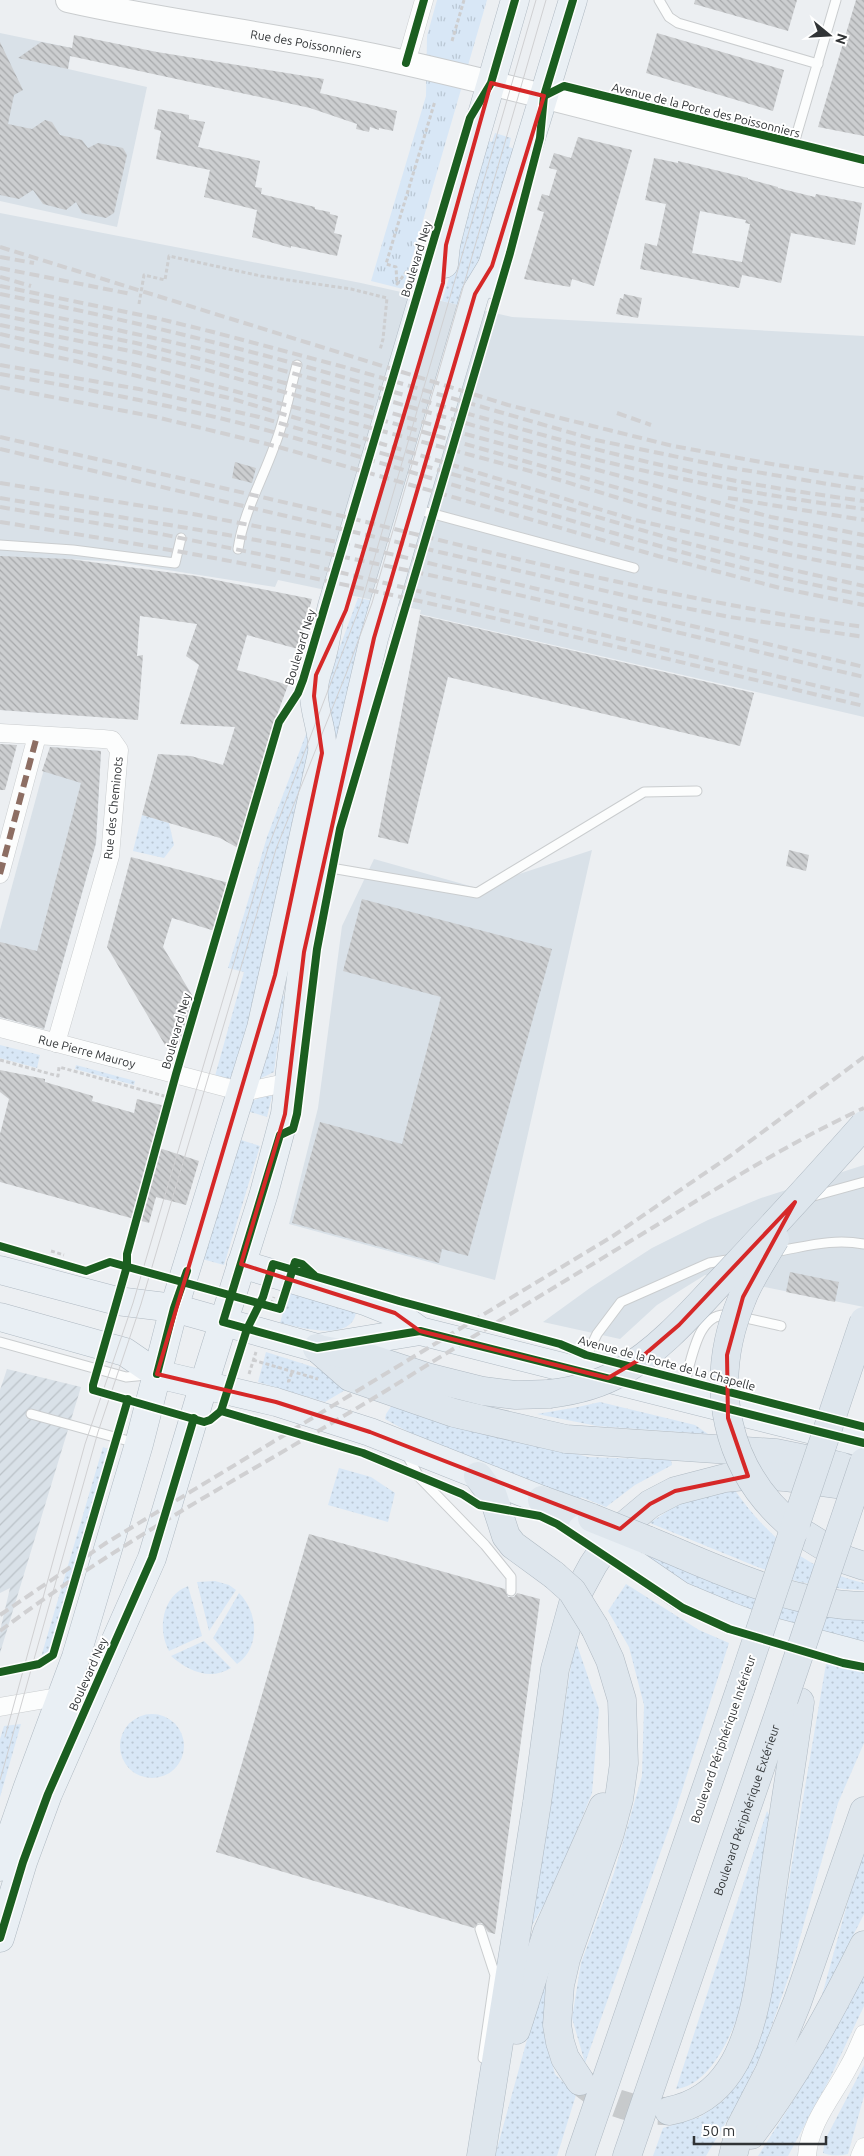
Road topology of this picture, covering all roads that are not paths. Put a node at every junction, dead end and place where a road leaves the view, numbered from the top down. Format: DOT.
graph roads {
  1 [pos="68,0"];
  2 [pos="424,0"];
  3 [pos="516,0"];
  4 [pos="573,0"];
  5 [pos="659,0"];
  6 [pos="836,0"];
  7 [pos="406,63"];
  8 [pos="818,64"];
  9 [pos="491,83"];
  10 [pos="544,96"];
  11 [pos="789,159"];
  12 [pos="864,175"];
  13 [pos="492,266"];
  14 [pos="297,365"];
  15 [pos="426,512"];
  16 [pos="181,538"];
  17 [pos="0,545"];
  18 [pos="238,549"];
  19 [pos="634,568"];
  20 [pos="0,733"];
  21 [pos="37,736"];
  22 [pos="348,749"];
  23 [pos="697,791"];
  24 [pos="321,866"];
  25 [pos="0,874"];
  26 [pos="0,1028"];
  27 [pos="56,1043"];
  28 [pos="290,1082"];
  29 [pos="243,1092"];
  30 [pos="864,1125"];
  31 [pos="864,1182"];
  32 [pos="784,1206"];
  33 [pos="765,1220"];
  34 [pos="864,1244"];
  35 [pos="766,1252"];
  36 [pos="241,1264"];
  37 [pos="0,1270"];
  38 [pos="174,1308"];
  39 [pos="0,1317"];
  40 [pos="864,1321"];
  41 [pos="223,1322"];
  42 [pos="781,1326"];
  43 [pos="420,1331"];
  44 [pos="0,1342"];
  45 [pos="317,1348"];
  46 [pos="578,1371"];
  47 [pos="157,1374"];
  48 [pos="204,1384"];
  49 [pos="679,1396"];
  50 [pos="31,1414"];
  51 [pos="864,1443"];
  52 [pos="139,1444"];
  53 [pos="400,1444"];
  54 [pos="864,1462"];
  55 [pos="478,1476"];
  56 [pos="864,1476"];
  57 [pos="864,1488"];
  58 [pos="542,1500"];
  59 [pos="588,1523"];
  60 [pos="864,1566"];
  61 [pos="511,1591"];
  62 [pos="864,1606"];
  63 [pos="864,1656"];
  64 [pos="63,1696"];
  65 [pos="792,1700"];
  66 [pos="0,1707"];
  67 [pos="624,1763"];
  68 [pos="864,1811"];
  69 [pos="0,1867"];
  70 [pos="480,1929"];
  71 [pos="0,1938"];
  72 [pos="864,1944"];
  73 [pos="864,2034"];
  74 [pos="481,2070"];
  75 [pos="580,2081"];
  76 [pos="669,2111"];
  77 [pos="864,2147"];
  78 [pos="482,2156"];
  79 [pos="580,2156"];
  80 [pos="627,2156"];
  81 [pos="734,2156"];
  82 [pos="807,2156"];
  83 [pos="860,2156"];
  1 -- 7 [label="street, Rue des Poissonniers"];
  2 -- 7 [label="street"];
  3 -- 9 [label="main road, Boulevard Ney"];
  4 -- 10 [label="main road, Boulevard Ney"];
  5 -- 8 [label="lane"];
  6 -- 8 [label="lane"];
  7 -- 9 [label="street, Rue des Poissonniers"];
  8 -- 11 [label="lane"];
  9 -- 10 [label="street, Rue des Poissonniers"];
  9 -- 29 [label="main road, Boulevard Ney"];
  10 -- 11 [label="street"];
  10 -- 13 [label="main road, Boulevard Ney"];
  11 -- 12 [label="street"];
  13 -- 15 [label="main road, Boulevard Ney"];
  13 -- 22 [label="main road, Boulevard Ney"];
  14 -- 18 [label="lane"];
  15 -- 19 [label="lane"];
  15 -- 22 [label="main road, Boulevard Ney"];
  16 -- 17 [label="lane"];
  20 -- 21 [label="street, Rue des Cheminots"];
  21 -- 25 [label="street"];
  21 -- 27 [label="street, Rue des Cheminots"];
  22 -- 24 [label="main road, Boulevard Ney"];
  23 -- 24 [label="lane"];
  24 -- 28 [label="main road, Boulevard Ney"];
  26 -- 27 [label="street, Rue Pierre Mauroy"];
  27 -- 29 [label="street, Rue Pierre Mauroy"];
  28 -- 29 [label="street"];
  28 -- 36 [label="main road, Boulevard Ney"];
  29 -- 38 [label="main road, Boulevard Ney"];
  30 -- 32 [label="highway, bridge"];
  31 -- 32 [label="lane"];
  32 -- 45 [label="highway, bridge"];
  32 -- 60 [label="highway, bridge"];
  33 -- 35 [label="lane"];
  34 -- 35 [label="lane"];
  35 -- 46 [label="lane"];
  36 -- 41 [label="main road, Boulevard Ney"];
  36 -- 43 [label="main road"];
  37 -- 38 [label="main road"];
  38 -- 41 [label="main road"];
  38 -- 47 [label="main road, Boulevard Ney"];
  39 -- 47 [label="main road"];
  40 -- 79 [label="highway, Boulevard Périphérique Intérieur, bridge"];
  41 -- 45 [label="main road"];
  41 -- 48 [label="main road, Boulevard Ney"];
  42 -- 49 [label="lane"];
  43 -- 45 [label="main road"];
  43 -- 46 [label="main road"];
  44 -- 47 [label="lane"];
  45 -- 56 [label="highway"];
  46 -- 49 [label="main road"];
  47 -- 48 [label="main road"];
  47 -- 52 [label="main road, Boulevard Ney"];
  48 -- 53 [label="main road"];
  48 -- 71 [label="main road, Boulevard Ney"];
  49 -- 51 [label="main road"];
  50 -- 52 [label="lane"];
  52 -- 64 [label="main road, Boulevard Ney"];
  53 -- 55 [label="main road"];
  53 -- 61 [label="lane"];
  54 -- 65 [label="highway, Boulevard Périphérique Extérieur, bridge"];
  55 -- 58 [label="main road"];
  55 -- 67 [label="highway, bridge"];
  57 -- 78 [label="highway"];
  58 -- 59 [label="highway"];
  59 -- 62 [label="highway, bridge"];
  59 -- 63 [label="main road, bridge"];
  64 -- 66 [label="street, Boulevard Ney"];
  64 -- 69 [label="main road, Boulevard Ney"];
  65 -- 76 [label="highway"];
  65 -- 80 [label="highway, Boulevard Périphérique Extérieur"];
  67 -- 75 [label="highway"];
  67 -- 78 [label="highway"];
  68 -- 81 [label="highway"];
  70 -- 74 [label="lane"];
  72 -- 81 [label="highway"];
  73 -- 82 [label="street"];
  77 -- 83 [label="street"];
}
